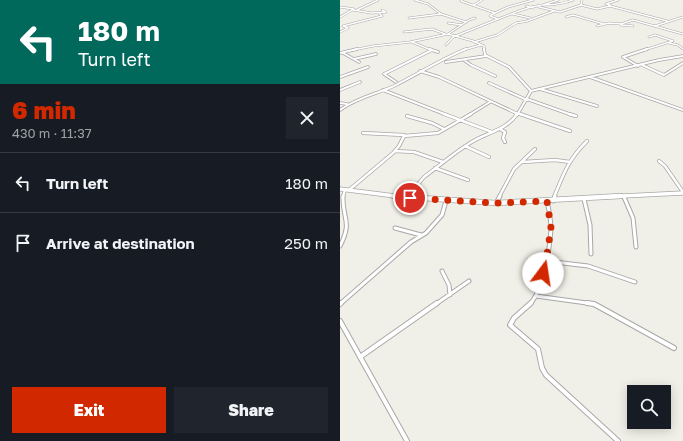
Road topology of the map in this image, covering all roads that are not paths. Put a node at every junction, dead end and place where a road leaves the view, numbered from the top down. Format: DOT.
graph roads {
  1 [pos="378,0"];
  2 [pos="415,0"];
  3 [pos="462,0"];
  4 [pos="482,0"];
  5 [pos="533,0"];
  6 [pos="558,0"];
  7 [pos="572,0"];
  8 [pos="582,0"];
  9 [pos="618,0"];
  10 [pos="474,5"];
  11 [pos="542,5"];
  12 [pos="526,6"];
  13 [pos="581,6"];
  14 [pos="610,6"];
  15 [pos="340,7"];
  16 [pos="534,8"];
  17 [pos="537,8"];
  18 [pos="354,10"];
  19 [pos="357,10"];
  20 [pos="382,10"];
  21 [pos="554,11"];
  22 [pos="379,13"];
  23 [pos="495,13"];
  24 [pos="441,14"];
  25 [pos="512,14"];
  26 [pos="340,17"];
  27 [pos="566,17"];
  28 [pos="683,17"];
  29 [pos="410,18"];
  30 [pos="475,18"];
  31 [pos="533,18"];
  32 [pos="498,19"];
  33 [pos="667,21"];
  34 [pos="466,22"];
  35 [pos="448,23"];
  36 [pos="604,24"];
  37 [pos="616,24"];
  38 [pos="462,25"];
  39 [pos="623,25"];
  40 [pos="340,26"];
  41 [pos="343,26"];
  42 [pos="597,26"];
  43 [pos="633,26"];
  44 [pos="653,26"];
  45 [pos="436,27"];
  46 [pos="625,28"];
  47 [pos="434,29"];
  48 [pos="340,32"];
  49 [pos="404,32"];
  50 [pos="449,34"];
  51 [pos="683,34"];
  52 [pos="457,36"];
  53 [pos="649,37"];
  54 [pos="410,42"];
  55 [pos="474,42"];
  56 [pos="668,44"];
  57 [pos="446,45"];
  58 [pos="482,45"];
  59 [pos="683,49"];
  60 [pos="432,50"];
  61 [pos="438,52"];
  62 [pos="341,53"];
  63 [pos="376,54"];
  64 [pos="486,56"];
  65 [pos="683,56"];
  66 [pos="354,59"];
  67 [pos="464,60"];
  68 [pos="359,62"];
  69 [pos="446,62"];
  70 [pos="683,63"];
  71 [pos="642,65"];
  72 [pos="368,66"];
  73 [pos="638,66"];
  74 [pos="420,71"];
  75 [pos="495,76"];
  76 [pos="340,77"];
  77 [pos="590,77"];
  78 [pos="360,82"];
  79 [pos="396,82"];
  80 [pos="489,84"];
  81 [pos="539,89"];
  82 [pos="340,90"];
  83 [pos="382,90"];
  84 [pos="532,91"];
  85 [pos="527,99"];
  86 [pos="490,102"];
  87 [pos="340,103"];
  88 [pos="347,104"];
  89 [pos="597,106"];
  90 [pos="340,110"];
  91 [pos="683,110"];
  92 [pos="518,113"];
  93 [pos="407,116"];
  94 [pos="576,116"];
  95 [pos="460,120"];
  96 [pos="444,129"];
  97 [pos="500,129"];
  98 [pos="570,131"];
  99 [pos="492,132"];
  100 [pos="363,133"];
  101 [pos="406,135"];
  102 [pos="587,141"];
  103 [pos="505,142"];
  104 [pos="464,146"];
  105 [pos="535,149"];
  106 [pos="396,150"];
  107 [pos="489,157"];
  108 [pos="660,161"];
  109 [pos="443,162"];
  110 [pos="523,162"];
  111 [pos="570,162"];
  112 [pos="435,168"];
  113 [pos="468,180"];
  114 [pos="340,189"];
  115 [pos="347,190"];
  116 [pos="683,192"];
  117 [pos="398,197"];
  118 [pos="624,197"];
  119 [pos="584,199"];
  120 [pos="446,201"];
  121 [pos="547,201"];
  122 [pos="553,201"];
  123 [pos="496,203"];
  124 [pos="395,228"];
  125 [pos="421,235"];
  126 [pos="340,246"];
  127 [pos="636,247"];
  128 [pos="590,254"];
  129 [pos="546,261"];
  130 [pos="442,271"];
  131 [pos="469,281"];
  132 [pos="635,282"];
  133 [pos="450,295"];
  134 [pos="536,296"];
  135 [pos="340,304"];
  136 [pos="340,321"];
  137 [pos="674,348"];
  138 [pos="360,357"];
  139 [pos="407,441"];
  140 [pos="618,441"];
  1 -- 19 [label="street"];
  2 -- 24 [label="street"];
  3 -- 10 [label="street"];
  4 -- 10 [label="street"];
  5 -- 23 [label="street"];
  6 -- 11 [label="street"];
  7 -- 11 [label="street"];
  8 -- 13 [label="street"];
  9 -- 14 [label="street"];
  10 -- 23 [label="street"];
  11 -- 17 [label="street"];
  12 -- 16 [label="street"];
  13 -- 14 [label="street"];
  13 -- 21 [label="street"];
  14 -- 33 [label="street"];
  15 -- 18 [label="street"];
  16 -- 17 [label="street"];
  16 -- 25 [label="street"];
  17 -- 21 [label="street"];
  18 -- 19 [label="street"];
  18 -- 26 [label="street"];
  19 -- 22 [label="street"];
  20 -- 22 [label="street"];
  21 -- 31 [label="street"];
  22 -- 41 [label="street"];
  23 -- 32 [label="street"];
  24 -- 29 [label="street"];
  24 -- 34 [label="street"];
  25 -- 31 [label="street"];
  25 -- 32 [label="street"];
  27 -- 36 [label="street"];
  28 -- 33 [label="street"];
  30 -- 34 [label="street"];
  31 -- 55 [label="street"];
  32 -- 52 [label="street"];
  33 -- 44 [label="street"];
  34 -- 38 [label="street"];
  35 -- 38 [label="street"];
  36 -- 37 [label="street"];
  36 -- 42 [label="street"];
  37 -- 39 [label="street"];
  37 -- 44 [label="street"];
  38 -- 50 [label="street"];
  39 -- 43 [label="street"];
  39 -- 46 [label="street"];
  40 -- 41 [label="street"];
  41 -- 48 [label="street"];
  44 -- 51 [label="street"];
  45 -- 47 [label="street"];
  47 -- 49 [label="street"];
  47 -- 50 [label="street"];
  50 -- 52 [label="street"];
  50 -- 54 [label="street"];
  52 -- 55 [label="street"];
  52 -- 57 [label="street"];
  53 -- 56 [label="street"];
  54 -- 60 [label="street"];
  54 -- 62 [label="street"];
  55 -- 58 [label="street"];
  56 -- 59 [label="street"];
  56 -- 73 [label="street"];
  58 -- 64 [label="street"];
  58 -- 74 [label="street"];
  60 -- 61 [label="street"];
  60 -- 79 [label="street"];
  62 -- 66 [label="street"];
  63 -- 66 [label="street"];
  64 -- 67 [label="street"];
  64 -- 84 [label="street"];
  65 -- 71 [label="street"];
  66 -- 68 [label="street"];
  67 -- 69 [label="street"];
  67 -- 75 [label="street"];
  70 -- 71 [label="street"];
  71 -- 73 [label="street"];
  72 -- 76 [label="street"];
  73 -- 77 [label="street"];
  74 -- 83 [label="street"];
  74 -- 86 [label="street"];
  77 -- 81 [label="street"];
  77 -- 91 [label="street"];
  78 -- 82 [label="street"];
  80 -- 85 [label="street"];
  81 -- 84 [label="street"];
  81 -- 89 [label="street"];
  83 -- 88 [label="street"];
  83 -- 95 [label="street"];
  84 -- 85 [label="street"];
  85 -- 92 [label="street"];
  85 -- 94 [label="street"];
  86 -- 92 [label="street"];
  86 -- 95 [label="street"];
  87 -- 88 [label="street"];
  88 -- 90 [label="street"];
  92 -- 97 [label="street"];
  92 -- 98 [label="street"];
  93 -- 96 [label="street"];
  95 -- 96 [label="street"];
  95 -- 99 [label="street"];
  96 -- 101 [label="street"];
  97 -- 99 [label="street"];
  97 -- 103 [label="street"];
  99 -- 104 [label="street"];
  100 -- 101 [label="street"];
  101 -- 106 [label="street"];
  102 -- 111 [label="street"];
  104 -- 107 [label="street"];
  104 -- 109 [label="street"];
  105 -- 110 [label="street"];
  106 -- 109 [label="street"];
  106 -- 115 [label="street"];
  108 -- 116 [label="street"];
  109 -- 112 [label="street"];
  110 -- 111 [label="street"];
  110 -- 123 [label="street"];
  111 -- 122 [label="street"];
  112 -- 113 [label="street"];
  112 -- 117 [label="street"];
  114 -- 115 [label="street"];
  115 -- 117 [label="street"];
  115 -- 126 [label="street"];
  116 -- 118 [label="street"];
  117 -- 120 [label="street"];
  118 -- 119 [label="street"];
  118 -- 127 [label="street"];
  119 -- 122 [label="street"];
  119 -- 128 [label="street"];
  120 -- 123 [label="street"];
  120 -- 125 [label="street"];
  121 -- 122 [label="street"];
  121 -- 123 [label="street"];
  121 -- 129 [label="street"];
  124 -- 125 [label="street"];
  125 -- 135 [label="street"];
  129 -- 132 [label="street"];
  129 -- 134 [label="street"];
  130 -- 133 [label="street"];
  131 -- 133 [label="street"];
  133 -- 138 [label="street"];
  134 -- 137 [label="street"];
  134 -- 140 [label="street"];
  136 -- 138 [label="street"];
  138 -- 139 [label="street"];
}
